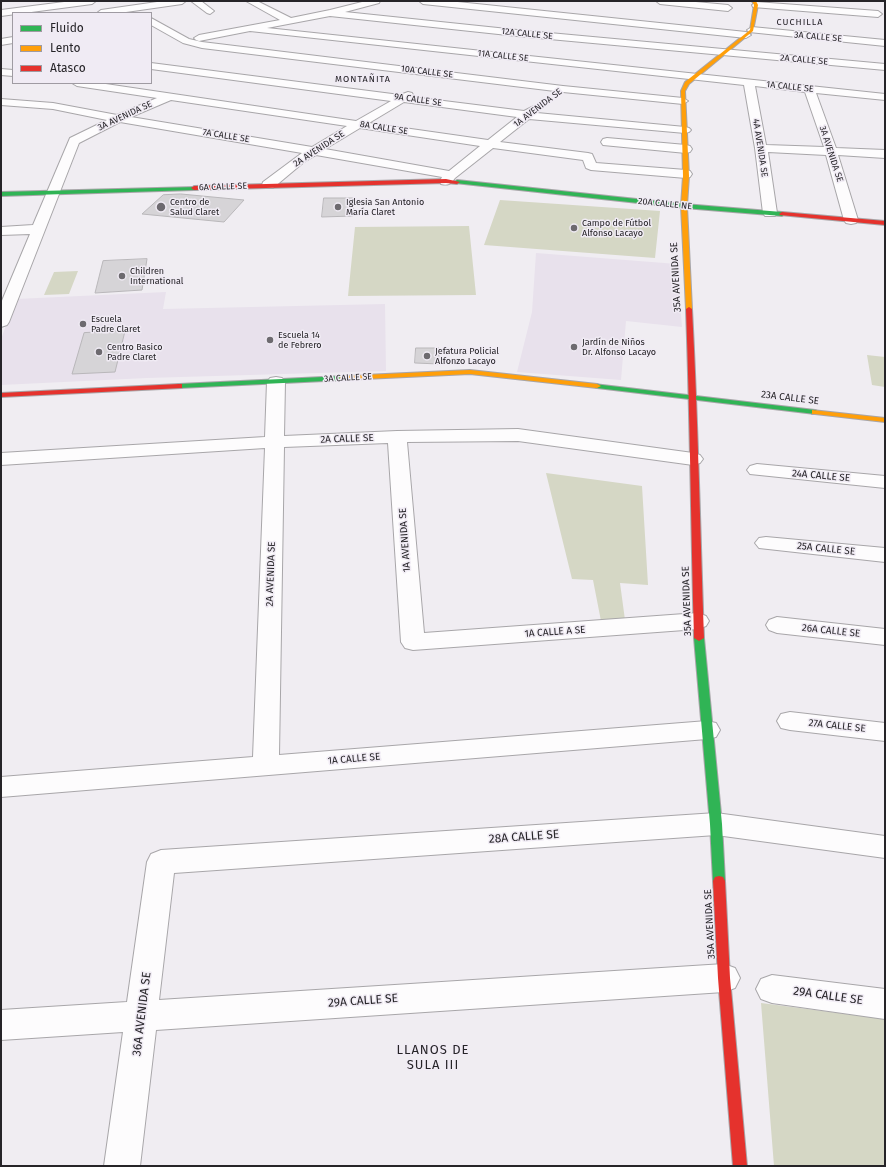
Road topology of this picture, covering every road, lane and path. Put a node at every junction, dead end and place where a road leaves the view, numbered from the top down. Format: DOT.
graph roads {
  1 [pos="92,1"];
  2 [pos="125,1"];
  3 [pos="182,1"];
  4 [pos="195,1"];
  5 [pos="250,1"];
  6 [pos="338,1"];
  7 [pos="376,1"];
  8 [pos="425,1"];
  9 [pos="660,1"];
  10 [pos="755,3"];
  11 [pos="1,4"];
  12 [pos="726,4"];
  13 [pos="814,5"];
  14 [pos="878,8"];
  15 [pos="210,10"];
  16 [pos="138,11"];
  17 [pos="355,11"];
  18 [pos="19,12"];
  19 [pos="120,12"];
  20 [pos="1,13"];
  21 [pos="12,13"];
  22 [pos="290,21"];
  23 [pos="152,22"];
  24 [pos="885,24"];
  25 [pos="721,26"];
  26 [pos="253,29"];
  27 [pos="172,32"];
  28 [pos="517,33"];
  29 [pos="749,33"];
  30 [pos="158,34"];
  31 [pos="311,36"];
  32 [pos="816,36"];
  33 [pos="12,40"];
  34 [pos="186,41"];
  35 [pos="884,41"];
  36 [pos="1,42"];
  37 [pos="626,43"];
  38 [pos="724,52"];
  39 [pos="269,54"];
  40 [pos="480,54"];
  41 [pos="792,58"];
  42 [pos="862,65"];
  43 [pos="152,66"];
  44 [pos="594,66"];
  45 [pos="885,67"];
  46 [pos="1,72"];
  47 [pos="12,73"];
  48 [pos="444,74"];
  49 [pos="221,75"];
  50 [pos="695,76"];
  51 [pos="431,82"];
  52 [pos="202,83"];
  53 [pos="749,83"];
  54 [pos="84,84"];
  55 [pos="770,85"];
  56 [pos="189,88"];
  57 [pos="562,89"];
  58 [pos="809,89"];
  59 [pos="417,90"];
  60 [pos="842,93"];
  61 [pos="169,97"];
  62 [pos="885,97"];
  63 [pos="404,98"];
  64 [pos="683,101"];
  65 [pos="1,102"];
  66 [pos="527,115"];
  67 [pos="117,119"];
  68 [pos="358,124"];
  69 [pos="685,130"];
  70 [pos="607,142"];
  71 [pos="491,144"];
  72 [pos="761,148"];
  73 [pos="317,150"];
  74 [pos="686,150"];
  75 [pos="831,151"];
  76 [pos="885,154"];
  77 [pos="686,174"];
  78 [pos="448,178"];
  79 [pos="268,185"];
  80 [pos="53,192"];
  81 [pos="1,194"];
  82 [pos="684,206"];
  83 [pos="770,213"];
  84 [pos="851,220"];
  85 [pos="885,223"];
  86 [pos="38,230"];
  87 [pos="1,231"];
  88 [pos="1,322"];
  89 [pos="276,382"];
  90 [pos="1,395"];
  91 [pos="693,397"];
  92 [pos="885,420"];
  93 [pos="397,437"];
  94 [pos="274,442"];
  95 [pos="1,459"];
  96 [pos="693,459"];
  97 [pos="757,470"];
  98 [pos="885,482"];
  99 [pos="766,543"];
  100 [pos="885,555"];
  101 [pos="698,621"];
  102 [pos="776,625"];
  103 [pos="885,637"];
  104 [pos="413,642"];
  105 [pos="790,721"];
  106 [pos="707,730"];
  107 [pos="885,732"];
  108 [pos="266,766"];
  109 [pos="1,787"];
  110 [pos="716,824"];
  111 [pos="885,847"];
  112 [pos="161,862"];
  113 [pos="724,978"];
  114 [pos="772,988"];
  115 [pos="885,1004"];
  116 [pos="142,1015"];
  117 [pos="1,1025"];
  118 [pos="122,1166"];
  119 [pos="740,1166"];
  1 -- 18 [label="street"];
  2 -- 16 [label="street"];
  3 -- 16 [label="street"];
  4 -- 15 [label="street"];
  5 -- 22 [label="street"];
  6 -- 17 [label="street"];
  7 -- 17 [label="street"];
  8 -- 25 [label="street, 3A CALLE SE"];
  9 -- 12 [label="street"];
  10 -- 13 [label="street"];
  10 -- 29 [label="street"];
  11 -- 21 [label="street"];
  12 -- 25 [label="street"];
  13 -- 14 [label="street"];
  13 -- 32 [label="street"];
  14 -- 24 [label="street"];
  16 -- 19 [label="street"];
  17 -- 22 [label="street, 12A CALLE SE"];
  17 -- 28 [label="street, 12A CALLE SE"];
  17 -- 31 [label="street"];
  20 -- 21 [label="street"];
  22 -- 26 [label="street, 12A CALLE SE"];
  23 -- 27 [label="street, 10A CALLE SE"];
  25 -- 29 [label="street, 3A CALLE SE"];
  26 -- 31 [label="street, 11A CALLE SE"];
  26 -- 34 [label="street"];
  27 -- 30 [label="street"];
  27 -- 34 [label="street, 10A CALLE SE"];
  28 -- 37 [label="street, 12A CALLE SE"];
  28 -- 40 [label="street"];
  29 -- 32 [label="street, 3A CALLE SE"];
  29 -- 38 [label="street, 35A AVENIDA SE"];
  31 -- 39 [label="street"];
  31 -- 40 [label="street, 11A CALLE SE"];
  32 -- 35 [label="street, 3A CALLE SE"];
  32 -- 41 [label="street"];
  33 -- 36 [label="street"];
  34 -- 39 [label="street, 10A CALLE SE"];
  35 -- 42 [label="street"];
  37 -- 38 [label="street, 12A CALLE SE"];
  37 -- 44 [label="street, 1A AVENIDA SE"];
  38 -- 41 [label="street, 2A CALLE SE"];
  38 -- 50 [label="street, 35A AVENIDA SE"];
  39 -- 48 [label="street, 10A CALLE SE"];
  39 -- 49 [label="street"];
  40 -- 44 [label="street, 11A CALLE SE"];
  40 -- 48 [label="street"];
  41 -- 42 [label="street, 2A CALLE SE"];
  41 -- 55 [label="street"];
  42 -- 45 [label="street, 2A CALLE SE"];
  42 -- 60 [label="street"];
  43 -- 49 [label="street, 9A CALLE SE"];
  44 -- 50 [label="street, 11A CALLE SE"];
  44 -- 57 [label="street, 1A AVENIDA SE"];
  46 -- 47 [label="street"];
  48 -- 51 [label="street"];
  48 -- 57 [label="street, 10A CALLE SE"];
  49 -- 52 [label="street"];
  49 -- 63 [label="street, 9A CALLE SE"];
  50 -- 53 [label="street, 1A CALLE SE"];
  50 -- 64 [label="street, 35A AVENIDA SE"];
  53 -- 55 [label="street, 1A CALLE SE"];
  53 -- 72 [label="street, 4A AVENIDA SE"];
  54 -- 61 [label="street, 8A CALLE SE"];
  55 -- 58 [label="street, 1A CALLE SE"];
  56 -- 61 [label="street, 3A AVENIDA SE"];
  57 -- 64 [label="street, 10A CALLE SE"];
  57 -- 66 [label="street, 1A AVENIDA SE"];
  58 -- 60 [label="street, 1A CALLE SE"];
  58 -- 75 [label="street, 3A AVENIDA SE"];
  59 -- 63 [label="street, 2A AVENIDA SE"];
  60 -- 62 [label="street, 1A CALLE SE"];
  61 -- 67 [label="street, 3A AVENIDA SE"];
  61 -- 68 [label="street, 8A CALLE SE"];
  63 -- 66 [label="street, 9A CALLE SE"];
  63 -- 68 [label="street, 2A AVENIDA SE"];
  64 -- 69 [label="street, 35A AVENIDA SE"];
  65 -- 67 [label="street, 7A CALLE SE"];
  66 -- 69 [label="street, 9A CALLE SE"];
  66 -- 71 [label="street, 1A AVENIDA SE"];
  67 -- 73 [label="street, 7A CALLE SE"];
  67 -- 80 [label="street, 3A AVENIDA SE"];
  68 -- 71 [label="street, 8A CALLE SE"];
  68 -- 73 [label="street, 2A AVENIDA SE"];
  69 -- 74 [label="street, 35A AVENIDA SE"];
  70 -- 74 [label="street"];
  71 -- 77 [label="street, 8A CALLE SE"];
  71 -- 78 [label="street, 1A AVENIDA SE"];
  72 -- 75 [label="street"];
  72 -- 83 [label="street, 4A AVENIDA SE"];
  73 -- 78 [label="street, 7A CALLE SE"];
  73 -- 79 [label="street, 2A AVENIDA SE"];
  74 -- 77 [label="street, 35A AVENIDA SE"];
  75 -- 76 [label="street"];
  75 -- 84 [label="street, 3A AVENIDA SE"];
  77 -- 82 [label="street, 35A AVENIDA SE"];
  78 -- 79 [label="street, 6A CALLE SE"];
  78 -- 82 [label="street, 20A CALLE NE"];
  79 -- 80 [label="street, 6A CALLE SE"];
  80 -- 81 [label="street, 6A CALLE SE"];
  80 -- 86 [label="street, 3A AVENIDA SE"];
  82 -- 83 [label="street, 20A CALLE NE"];
  82 -- 91 [label="street, 35A AVENIDA SE"];
  83 -- 84 [label="street, 20A CALLE NE"];
  84 -- 85 [label="street, 20A CALLE NE"];
  86 -- 87 [label="street"];
  86 -- 88 [label="street, 3A AVENIDA SE"];
  89 -- 90 [label="street, 3A CALLE SE"];
  89 -- 91 [label="street, 3A CALLE SE"];
  89 -- 94 [label="street, 2A AVENIDA SE"];
  91 -- 92 [label="street, 23A CALLE SE"];
  91 -- 96 [label="street, 35A AVENIDA SE"];
  93 -- 94 [label="street, 2A CALLE SE"];
  93 -- 96 [label="street, 2A CALLE SE"];
  93 -- 104 [label="street, 1A AVENIDA SE"];
  94 -- 95 [label="street, 2A CALLE SE"];
  94 -- 108 [label="street, 2A AVENIDA SE"];
  96 -- 101 [label="street, 35A AVENIDA SE"];
  97 -- 98 [label="street, 24A CALLE SE"];
  99 -- 100 [label="street, 25A CALLE SE"];
  101 -- 104 [label="street, 1A CALLE A SE"];
  101 -- 106 [label="street, 35A AVENIDA SE"];
  102 -- 103 [label="street, 26A CALLE SE"];
  105 -- 107 [label="street, 27A CALLE SE"];
  106 -- 108 [label="street, 1A CALLE SE"];
  106 -- 110 [label="street, 35A AVENIDA SE"];
  108 -- 109 [label="street, 1A CALLE SE"];
  110 -- 111 [label="street, 28A CALLE SE"];
  110 -- 112 [label="street, 28A CALLE SE"];
  110 -- 113 [label="street, 35A AVENIDA SE"];
  112 -- 116 [label="street, 36A AVENIDA SE"];
  113 -- 116 [label="street, 29A CALLE SE"];
  113 -- 119 [label="street, 35A AVENIDA SE"];
  114 -- 115 [label="street, 29A CALLE SE"];
  116 -- 117 [label="street, 29A CALLE SE"];
  116 -- 118 [label="street, 36A AVENIDA SE"];
}
